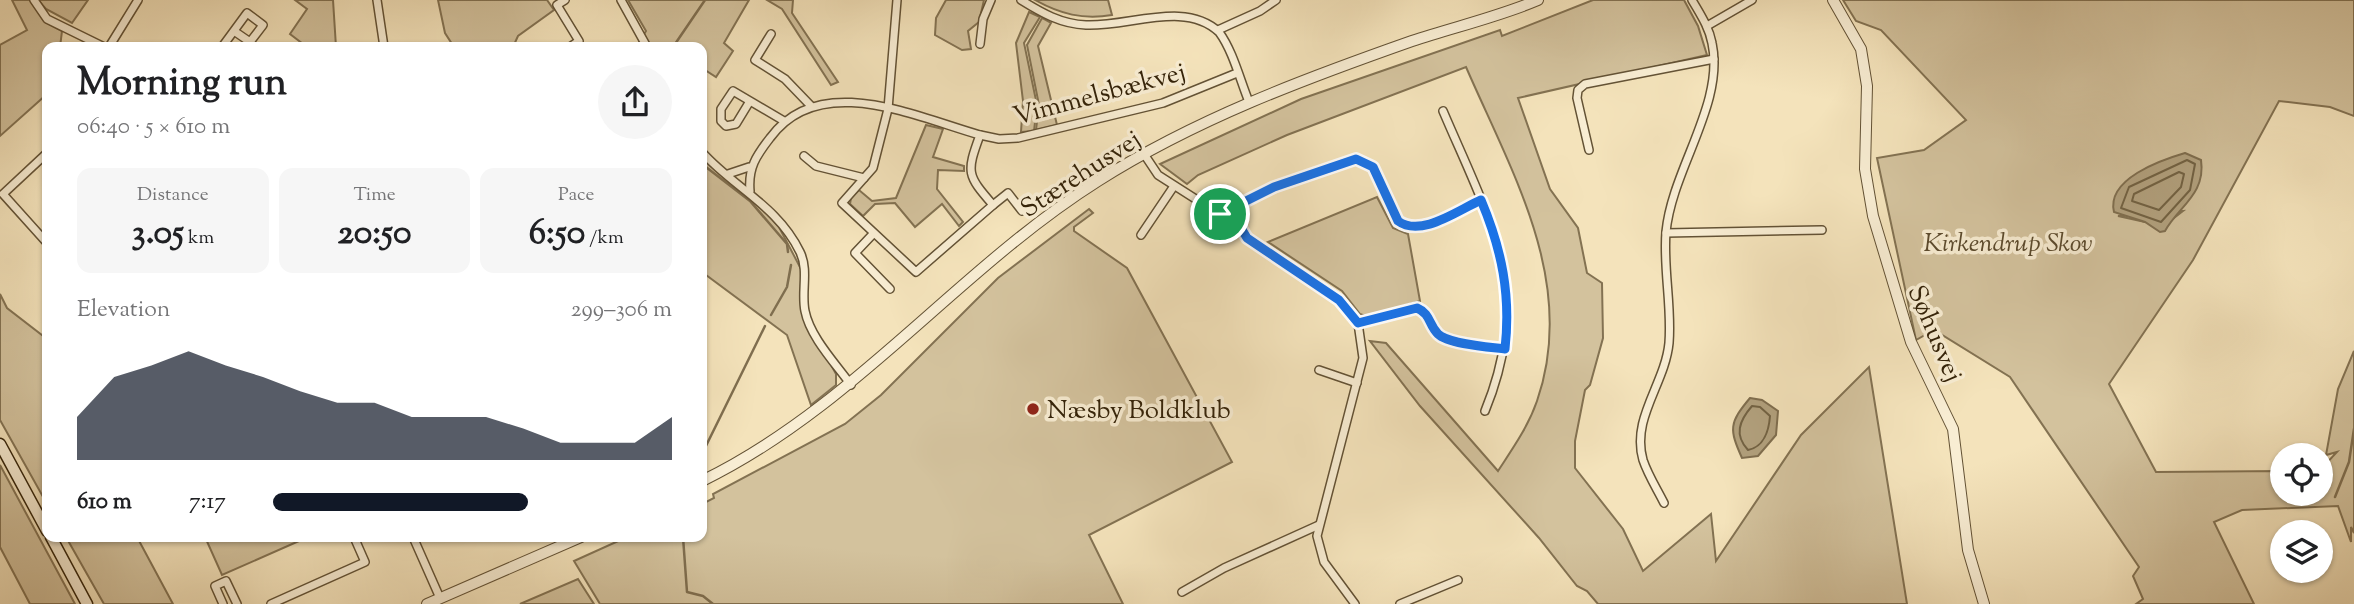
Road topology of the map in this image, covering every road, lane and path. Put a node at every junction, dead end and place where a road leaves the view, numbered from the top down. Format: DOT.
graph roads {
  1 [pos="34,0"];
  2 [pos="138,0"];
  3 [pos="377,0"];
  4 [pos="565,0"];
  5 [pos="621,0"];
  6 [pos="897,0"];
  7 [pos="991,0"];
  8 [pos="1021,0"];
  9 [pos="1276,0"];
  10 [pos="1538,0"];
  11 [pos="1692,0"];
  12 [pos="1752,0"];
  13 [pos="1833,0"];
  14 [pos="1526,2"];
  15 [pos="1707,26"];
  16 [pos="234,30"];
  17 [pos="1217,30"];
  18 [pos="771,34"];
  19 [pos="94,42"];
  20 [pos="112,42"];
  21 [pos="226,42"];
  22 [pos="383,42"];
  23 [pos="578,42"];
  24 [pos="644,42"];
  25 [pos="980,44"];
  26 [pos="1714,59"];
  27 [pos="1237,73"];
  28 [pos="750,100"];
  29 [pos="1249,102"];
  30 [pos="811,106"];
  31 [pos="888,109"];
  32 [pos="1443,111"];
  33 [pos="784,121"];
  34 [pos="980,135"];
  35 [pos="1589,150"];
  36 [pos="1144,154"];
  37 [pos="707,156"];
  38 [pos="804,156"];
  39 [pos="42,158"];
  40 [pos="749,167"];
  41 [pos="728,174"];
  42 [pos="864,178"];
  43 [pos="1174,186"];
  44 [pos="750,191"];
  45 [pos="1481,200"];
  46 [pos="993,205"];
  47 [pos="1022,211"];
  48 [pos="1220,214"];
  49 [pos="1822,229"];
  50 [pos="1666,233"];
  51 [pos="873,234"];
  52 [pos="1141,235"];
  53 [pos="42,237"];
  54 [pos="890,289"];
  55 [pos="1358,323"];
  56 [pos="1505,349"];
  57 [pos="1319,370"];
  58 [pos="1357,383"];
  59 [pos="851,385"];
  60 [pos="1485,411"];
  61 [pos="0,444"];
  62 [pos="707,478"];
  63 [pos="1664,503"];
  64 [pos="42,522"];
  65 [pos="1318,525"];
  66 [pos="54,542"];
  67 [pos="356,542"];
  68 [pos="415,542"];
  69 [pos="569,542"];
  70 [pos="1458,580"];
  71 [pos="1182,592"];
  72 [pos="440,598"];
  73 [pos="87,604"];
  74 [pos="223,604"];
  75 [pos="237,604"];
  76 [pos="271,604"];
  77 [pos="427,604"];
  78 [pos="1355,604"];
  79 [pos="1399,604"];
  80 [pos="1984,604"];
  1 -- 19 [label="street"];
  2 -- 20 [label="street"];
  3 -- 22 [label="street"];
  4 -- 23 [label="street"];
  5 -- 24 [label="street"];
  6 -- 31 [label="street"];
  7 -- 25 [label="street"];
  8 -- 17 [label="street"];
  9 -- 17 [label="street"];
  10 -- 14 [label="street, Stærehusvej"];
  11 -- 15 [label="street"];
  12 -- 15 [label="street"];
  13 -- 80 [label="street, Søhusvej"];
  14 -- 29 [label="street, Stærehusvej"];
  15 -- 26 [label="street"];
  16 -- 21 [label="street"];
  17 -- 27 [label="street"];
  18 -- 30 [label="street"];
  26 -- 35 [label="street"];
  26 -- 50 [label="street"];
  27 -- 29 [label="street"];
  27 -- 34 [label="street, Vimmelsbækvej"];
  28 -- 28 [label="street"];
  28 -- 33 [label="street"];
  29 -- 36 [label="street, Stærehusvej"];
  30 -- 31 [label="street, Vimmelsbækvej"];
  30 -- 33 [label="street, Vimmelsbækvej"];
  31 -- 34 [label="street, Vimmelsbækvej"];
  31 -- 42 [label="street"];
  32 -- 45 [label="street"];
  33 -- 40 [label="street, Vimmelsbækvej"];
  34 -- 46 [label="street"];
  36 -- 43 [label="street"];
  36 -- 59 [label="street, Stærehusvej"];
  37 -- 41 [label="street"];
  38 -- 42 [label="street"];
  39 -- 53 [label="street"];
  40 -- 41 [label="street"];
  40 -- 44 [label="street"];
  41 -- 44 [label="street"];
  42 -- 51 [label="street"];
  43 -- 48 [label="street"];
  43 -- 52 [label="street"];
  44 -- 59 [label="street"];
  45 -- 48 [label="street"];
  45 -- 56 [label="street"];
  46 -- 47 [label="street"];
  46 -- 51 [label="street"];
  48 -- 55 [label="street"];
  49 -- 50 [label="street"];
  50 -- 63 [label="street"];
  51 -- 54 [label="street"];
  55 -- 56 [label="street"];
  55 -- 58 [label="street"];
  56 -- 60 [label="street"];
  57 -- 58 [label="street"];
  58 -- 65 [label="street"];
  59 -- 62 [label="street, Stærehusvej"];
  61 -- 64 [label="main road"];
  65 -- 71 [label="street"];
  65 -- 78 [label="street"];
  66 -- 73 [label="main road"];
  67 -- 76 [label="street"];
  68 -- 72 [label="street"];
  69 -- 72 [label="street"];
  70 -- 79 [label="street"];
  72 -- 77 [label="street"];
  74 -- 75 [label="street"];
}
